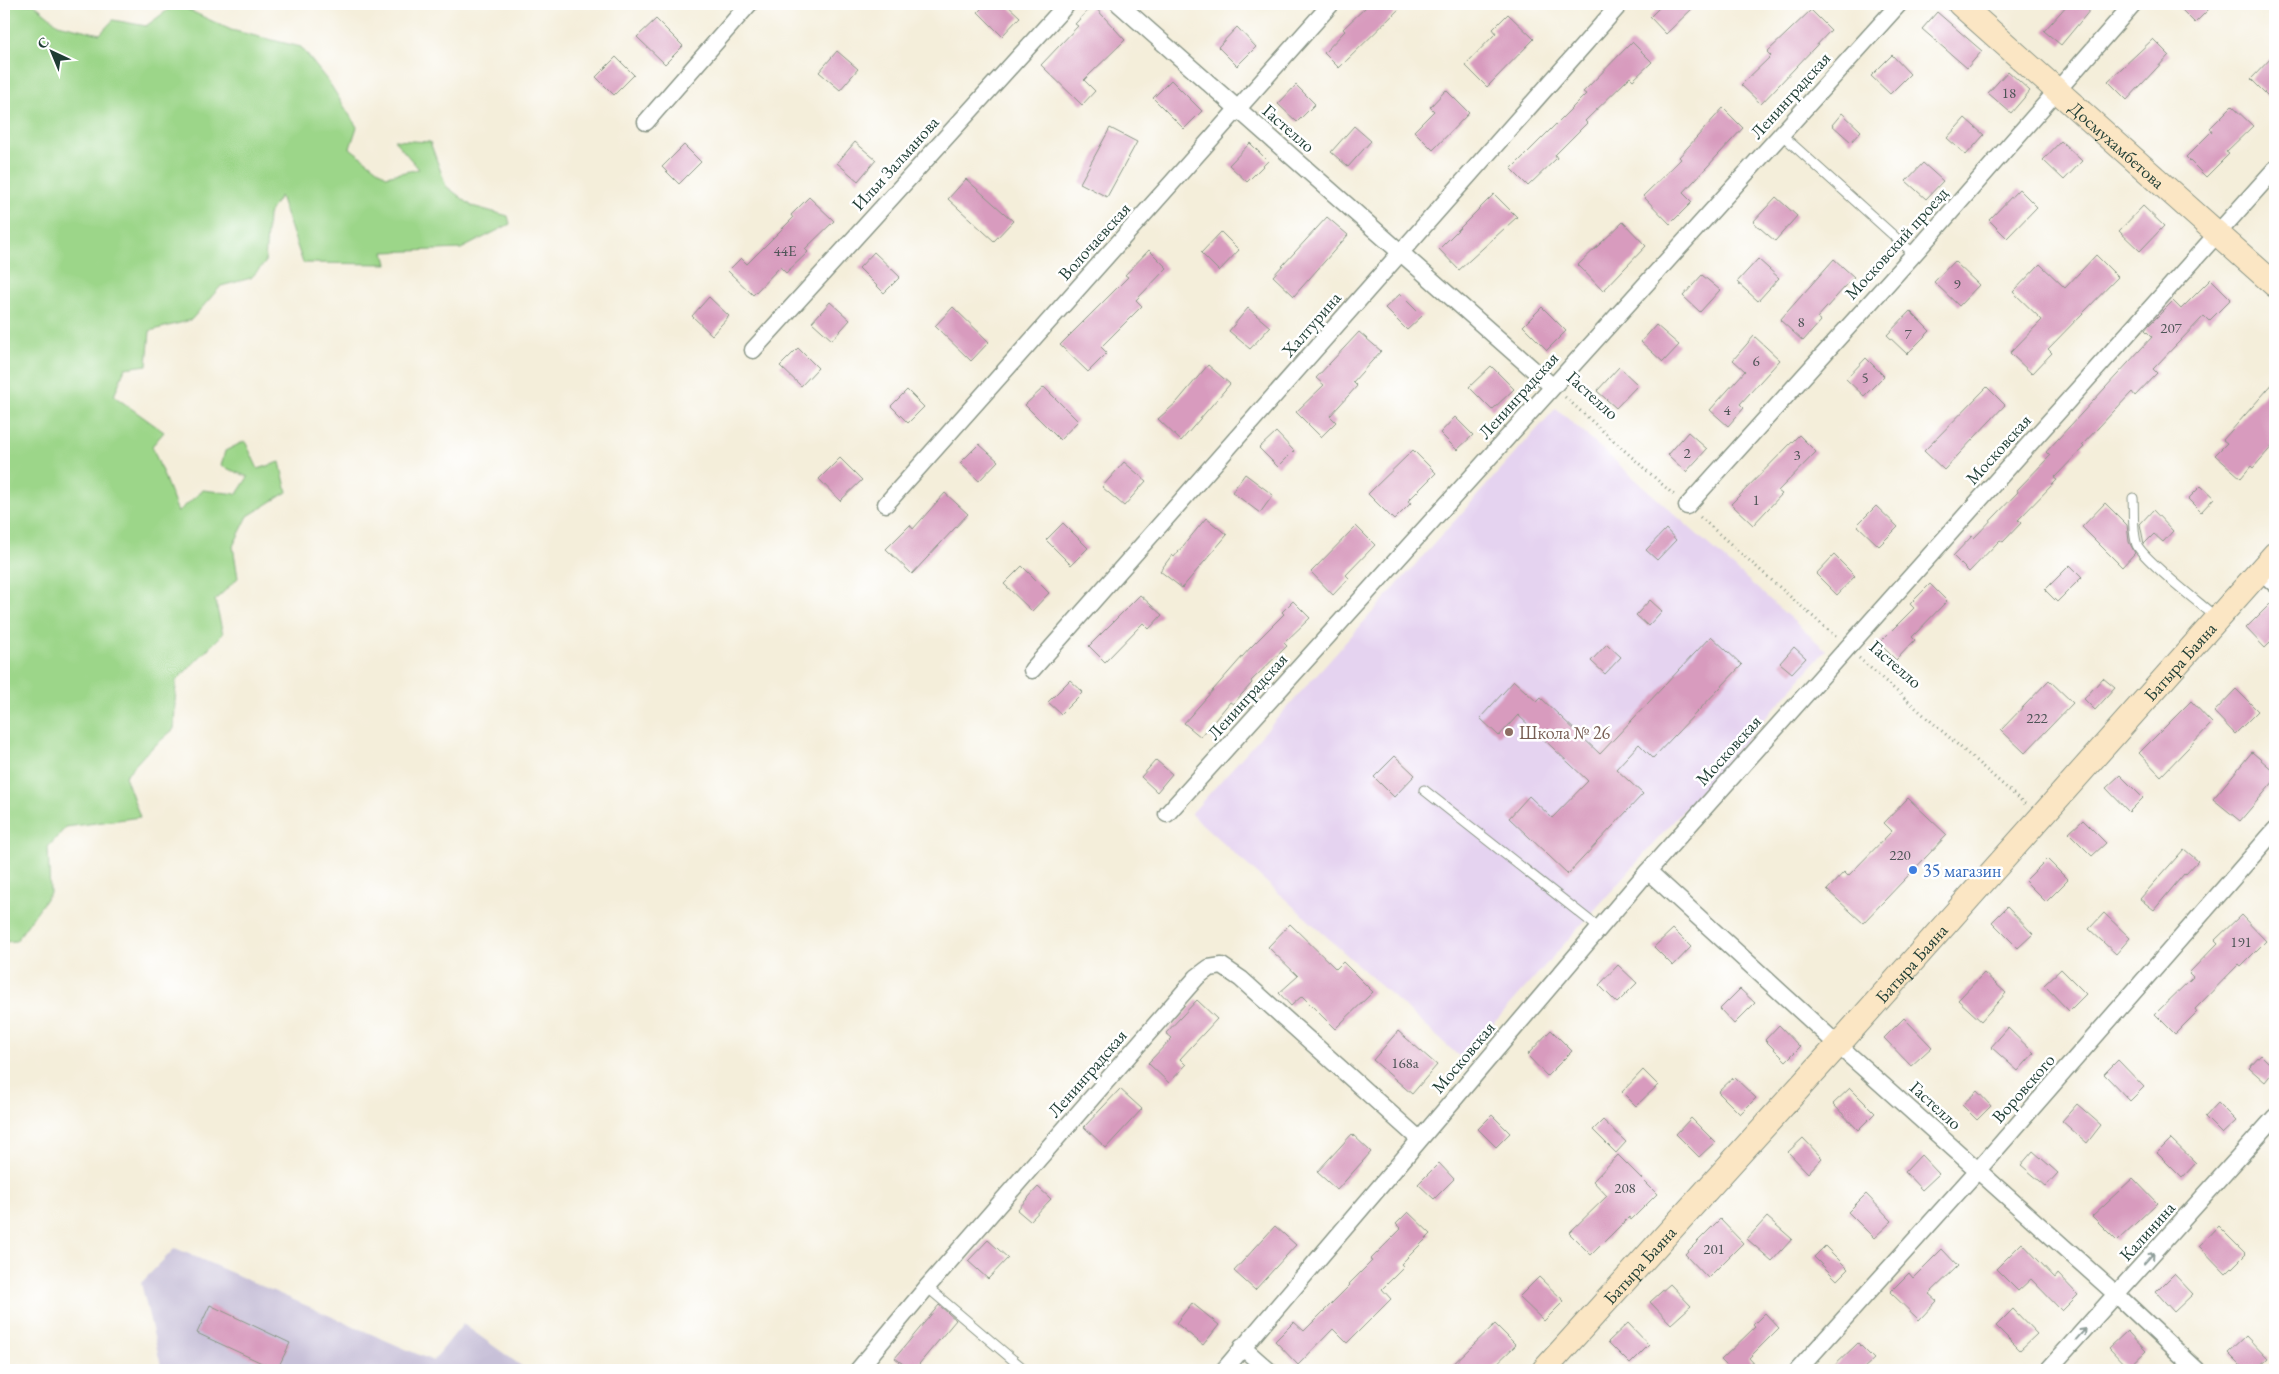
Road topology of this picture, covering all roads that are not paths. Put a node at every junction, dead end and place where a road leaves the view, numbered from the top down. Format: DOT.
graph roads {
  1 [pos="749,4"];
  2 [pos="1067,4"];
  3 [pos="1118,4"];
  4 [pos="1331,4"];
  5 [pos="1620,4"];
  6 [pos="1899,4"];
  7 [pos="1960,4"];
  8 [pos="2133,4"];
  9 [pos="2057,90"];
  10 [pos="1238,109"];
  11 [pos="646,122"];
  12 [pos="1781,134"];
  13 [pos="2275,169"];
  14 [pos="2218,234"];
  15 [pos="1400,252"];
  16 [pos="1914,254"];
  17 [pos="2275,285"];
  18 [pos="753,350"];
  19 [pos="1554,387"];
  20 [pos="2133,498"];
  21 [pos="886,504"];
  22 [pos="1687,506"];
  23 [pos="2270,570"];
  24 [pos="2218,619"];
  25 [pos="1032,670"];
  26 [pos="1424,790"];
  27 [pos="1167,814"];
  28 [pos="2275,830"];
  29 [pos="1648,870"];
  30 [pos="1599,928"];
  31 [pos="1838,1045"];
  32 [pos="2275,1117"];
  33 [pos="1419,1139"];
  34 [pos="1978,1170"];
  35 [pos="927,1287"];
  36 [pos="2117,1295"];
  37 [pos="1242,1347"];
  38 [pos="858,1370"];
  39 [pos="1025,1370"];
  40 [pos="1224,1370"];
  41 [pos="1268,1370"];
  42 [pos="1544,1370"];
  43 [pos="1798,1370"];
  44 [pos="2048,1370"];
  45 [pos="2197,1370"];
  1 -- 11 [label="street"];
  2 -- 18 [label="street, Ильи Залманова"];
  3 -- 10 [label="street, Гастелло"];
  4 -- 10 [label="street, Волочаевская"];
  5 -- 15 [label="street, Халтурина"];
  6 -- 12 [label="street, Ленинградская"];
  7 -- 9 [label="street, Досмухамбетова"];
  8 -- 9 [label="street, Московский проезд"];
  9 -- 14 [label="street, Досмухамбетова"];
  9 -- 16 [label="street, Московский проезд"];
  10 -- 15 [label="street, Гастелло"];
  10 -- 21 [label="street, Волочаевская"];
  12 -- 16 [label="lane"];
  12 -- 19 [label="street, Ленинградская"];
  13 -- 14 [label="street, Московская"];
  14 -- 17 [label="street, Досмухамбетова"];
  14 -- 29 [label="street, Московская"];
  15 -- 19 [label="street, Гастелло"];
  15 -- 25 [label="street, Халтурина"];
  16 -- 22 [label="street, Московский проезд"];
  19 -- 27 [label="street, Ленинградская"];
  20 -- 24 [label="lane"];
  23 -- 24 [label="street, Батыра Баяна"];
  24 -- 31 [label="street, Батыра Баяна"];
  26 -- 30 [label="lane"];
  28 -- 34 [label="street, Воровского"];
  29 -- 30 [label="street, Московская"];
  29 -- 31 [label="street, Гастелло"];
  30 -- 33 [label="street, Московская"];
  31 -- 34 [label="street, Гастелло"];
  31 -- 42 [label="street, Батыра Баяна"];
  36 -- 32 [label="street, Калинина, one-way"];
  33 -- 35 [label="street, Ленинградская"];
  33 -- 37 [label="street, Московская"];
  34 -- 36 [label="street, Гастелло"];
  34 -- 43 [label="street, Воровского"];
  35 -- 38 [label="street, Ленинградская"];
  35 -- 39 [label="lane"];
  44 -- 36 [label="street, Калинина, one-way"];
  36 -- 45 [label="street, Гастелло"];
  37 -- 40 [label="street, Московская"];
  37 -- 41 [label="street"];
}
